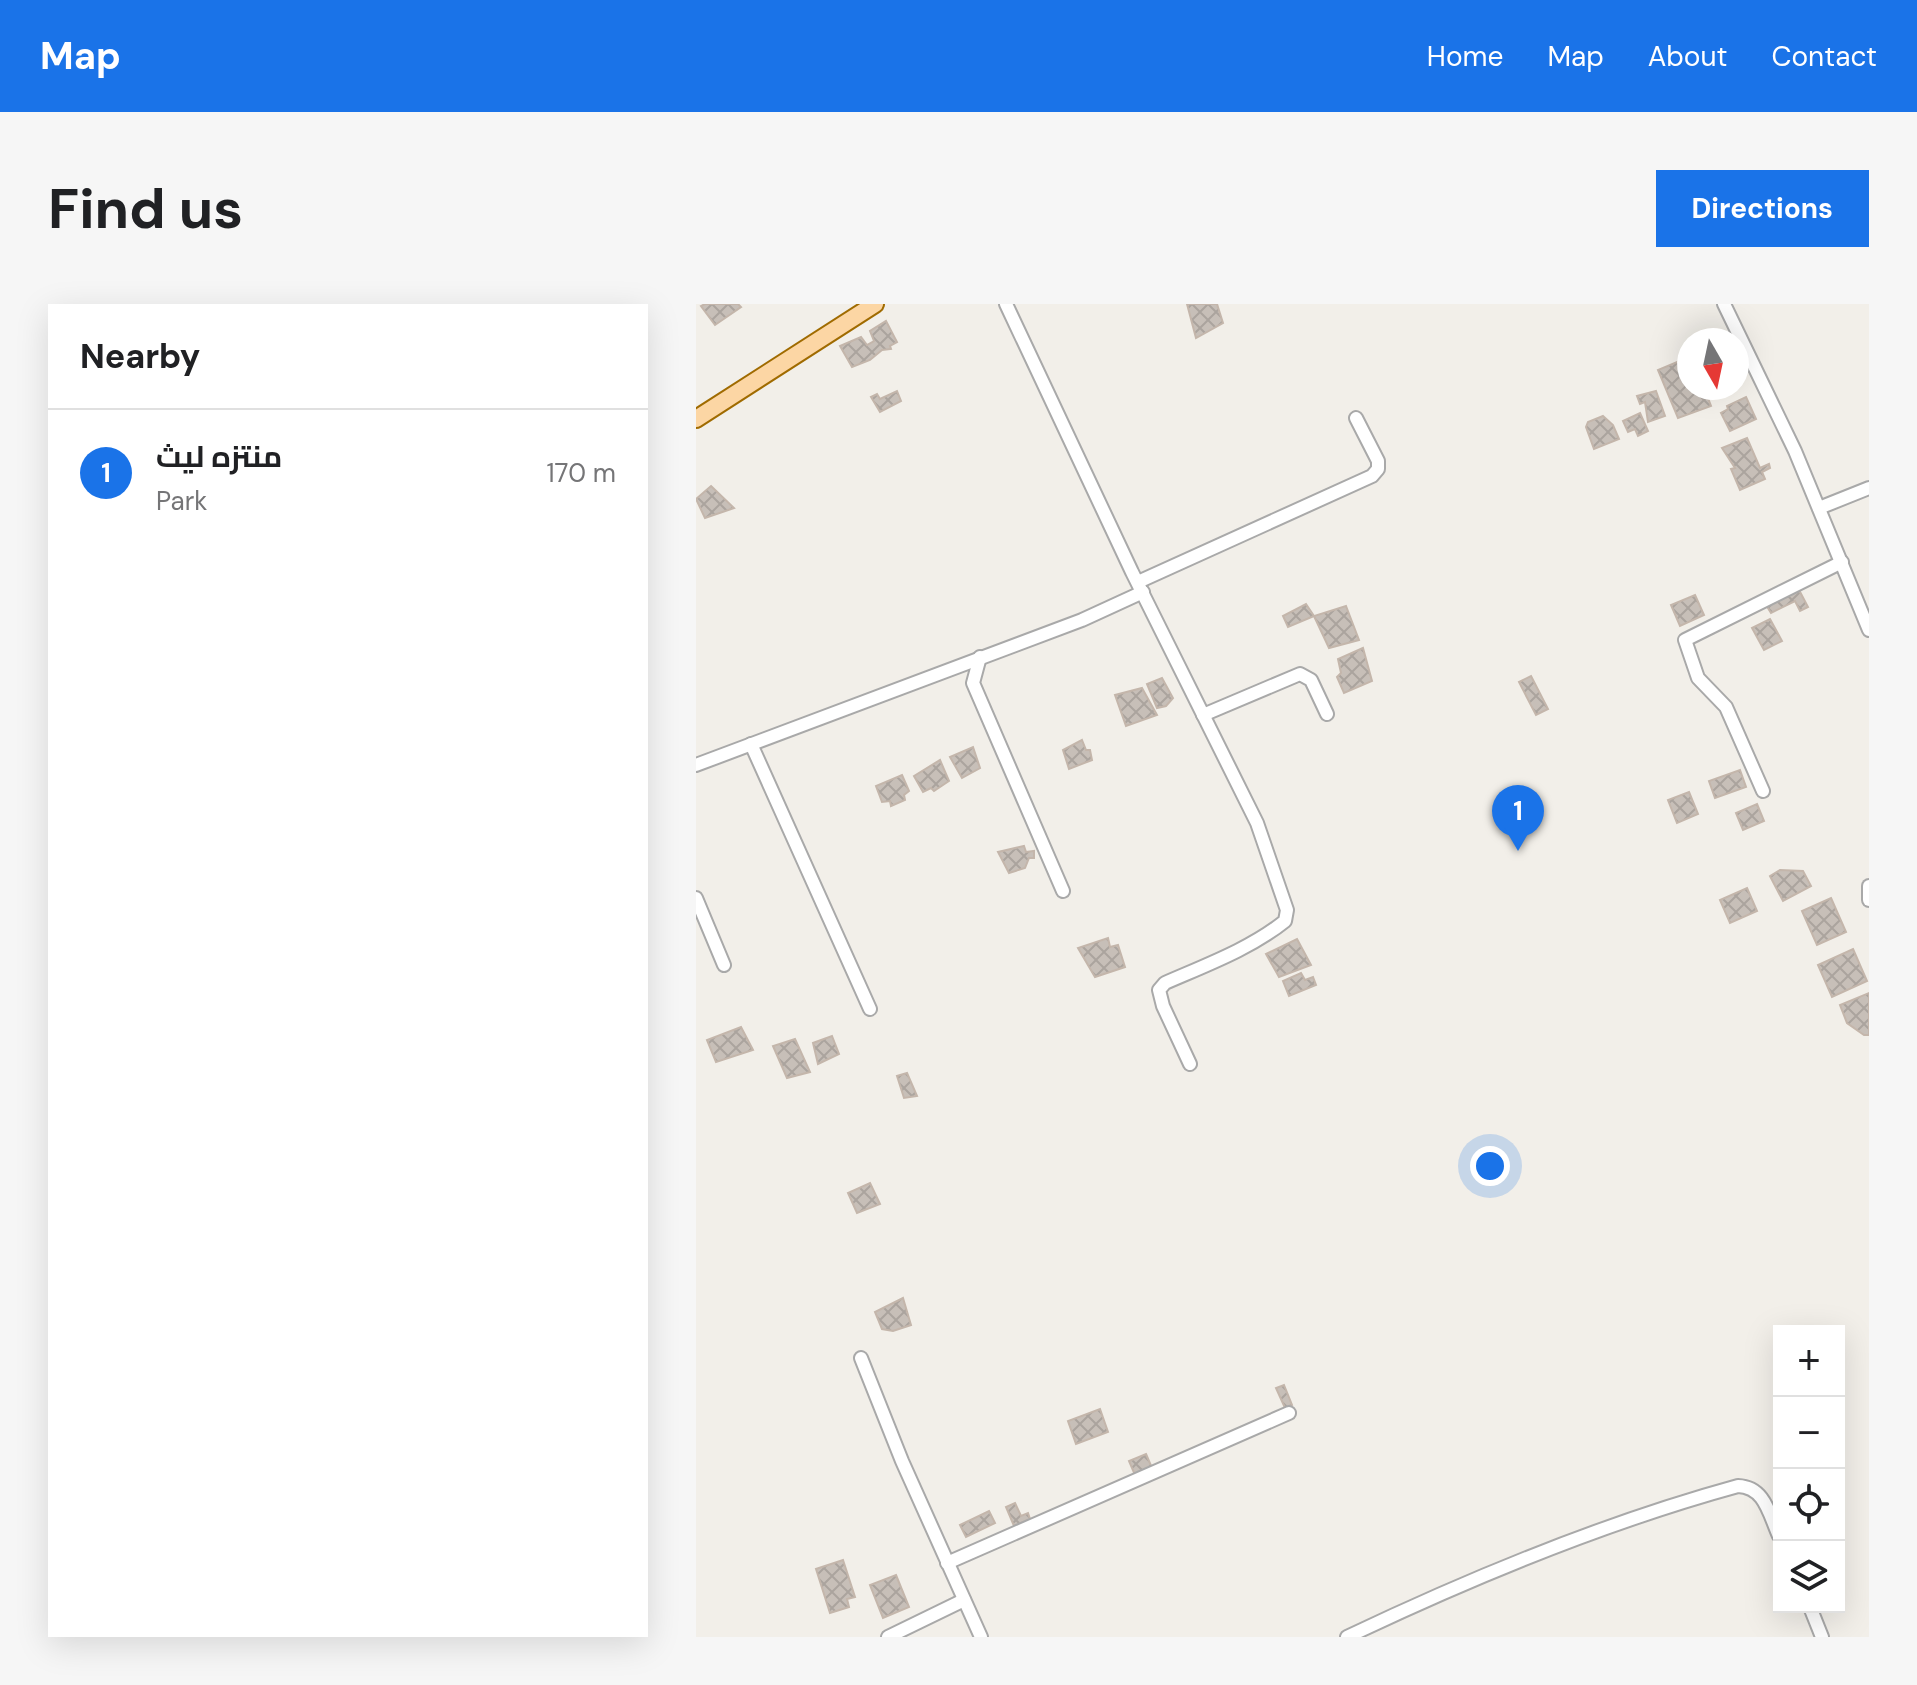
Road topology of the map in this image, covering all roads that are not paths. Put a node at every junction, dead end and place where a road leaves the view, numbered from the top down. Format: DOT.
graph roads {
  1 [pos="875,304"];
  2 [pos="1006,304"];
  3 [pos="1724,304"];
  4 [pos="1356,418"];
  5 [pos="696,419"];
  6 [pos="1869,488"];
  7 [pos="1819,508"];
  8 [pos="1842,562"];
  9 [pos="1140,587"];
  10 [pos="1869,630"];
  11 [pos="980,657"];
  12 [pos="1327,714"];
  13 [pos="1203,715"];
  14 [pos="751,744"];
  15 [pos="696,765"];
  16 [pos="1763,791"];
  17 [pos="1869,886"];
  18 [pos="1063,891"];
  19 [pos="696,898"];
  20 [pos="1869,900"];
  21 [pos="724,965"];
  22 [pos="870,1009"];
  23 [pos="1190,1064"];
  24 [pos="861,1358"];
  25 [pos="1289,1413"];
  26 [pos="1773,1522"];
  27 [pos="947,1563"];
  28 [pos="964,1600"];
  29 [pos="1812,1613"];
  30 [pos="888,1637"];
  31 [pos="981,1637"];
  32 [pos="1347,1637"];
  33 [pos="1822,1637"];
  1 -- 5 [label="main road"];
  2 -- 9 [label="street"];
  3 -- 7 [label="street"];
  4 -- 9 [label="street"];
  6 -- 7 [label="street"];
  7 -- 8 [label="street"];
  8 -- 10 [label="street"];
  8 -- 16 [label="street"];
  9 -- 11 [label="street"];
  9 -- 13 [label="street"];
  11 -- 14 [label="street"];
  11 -- 18 [label="street"];
  12 -- 13 [label="street"];
  13 -- 23 [label="street"];
  14 -- 15 [label="street"];
  14 -- 22 [label="street"];
  17 -- 20 [label="street"];
  19 -- 21 [label="street"];
  24 -- 27 [label="street"];
  25 -- 27 [label="street"];
  26 -- 32 [label="street"];
  27 -- 28 [label="street"];
  28 -- 30 [label="street"];
  28 -- 31 [label="street"];
  29 -- 33 [label="street"];
}
